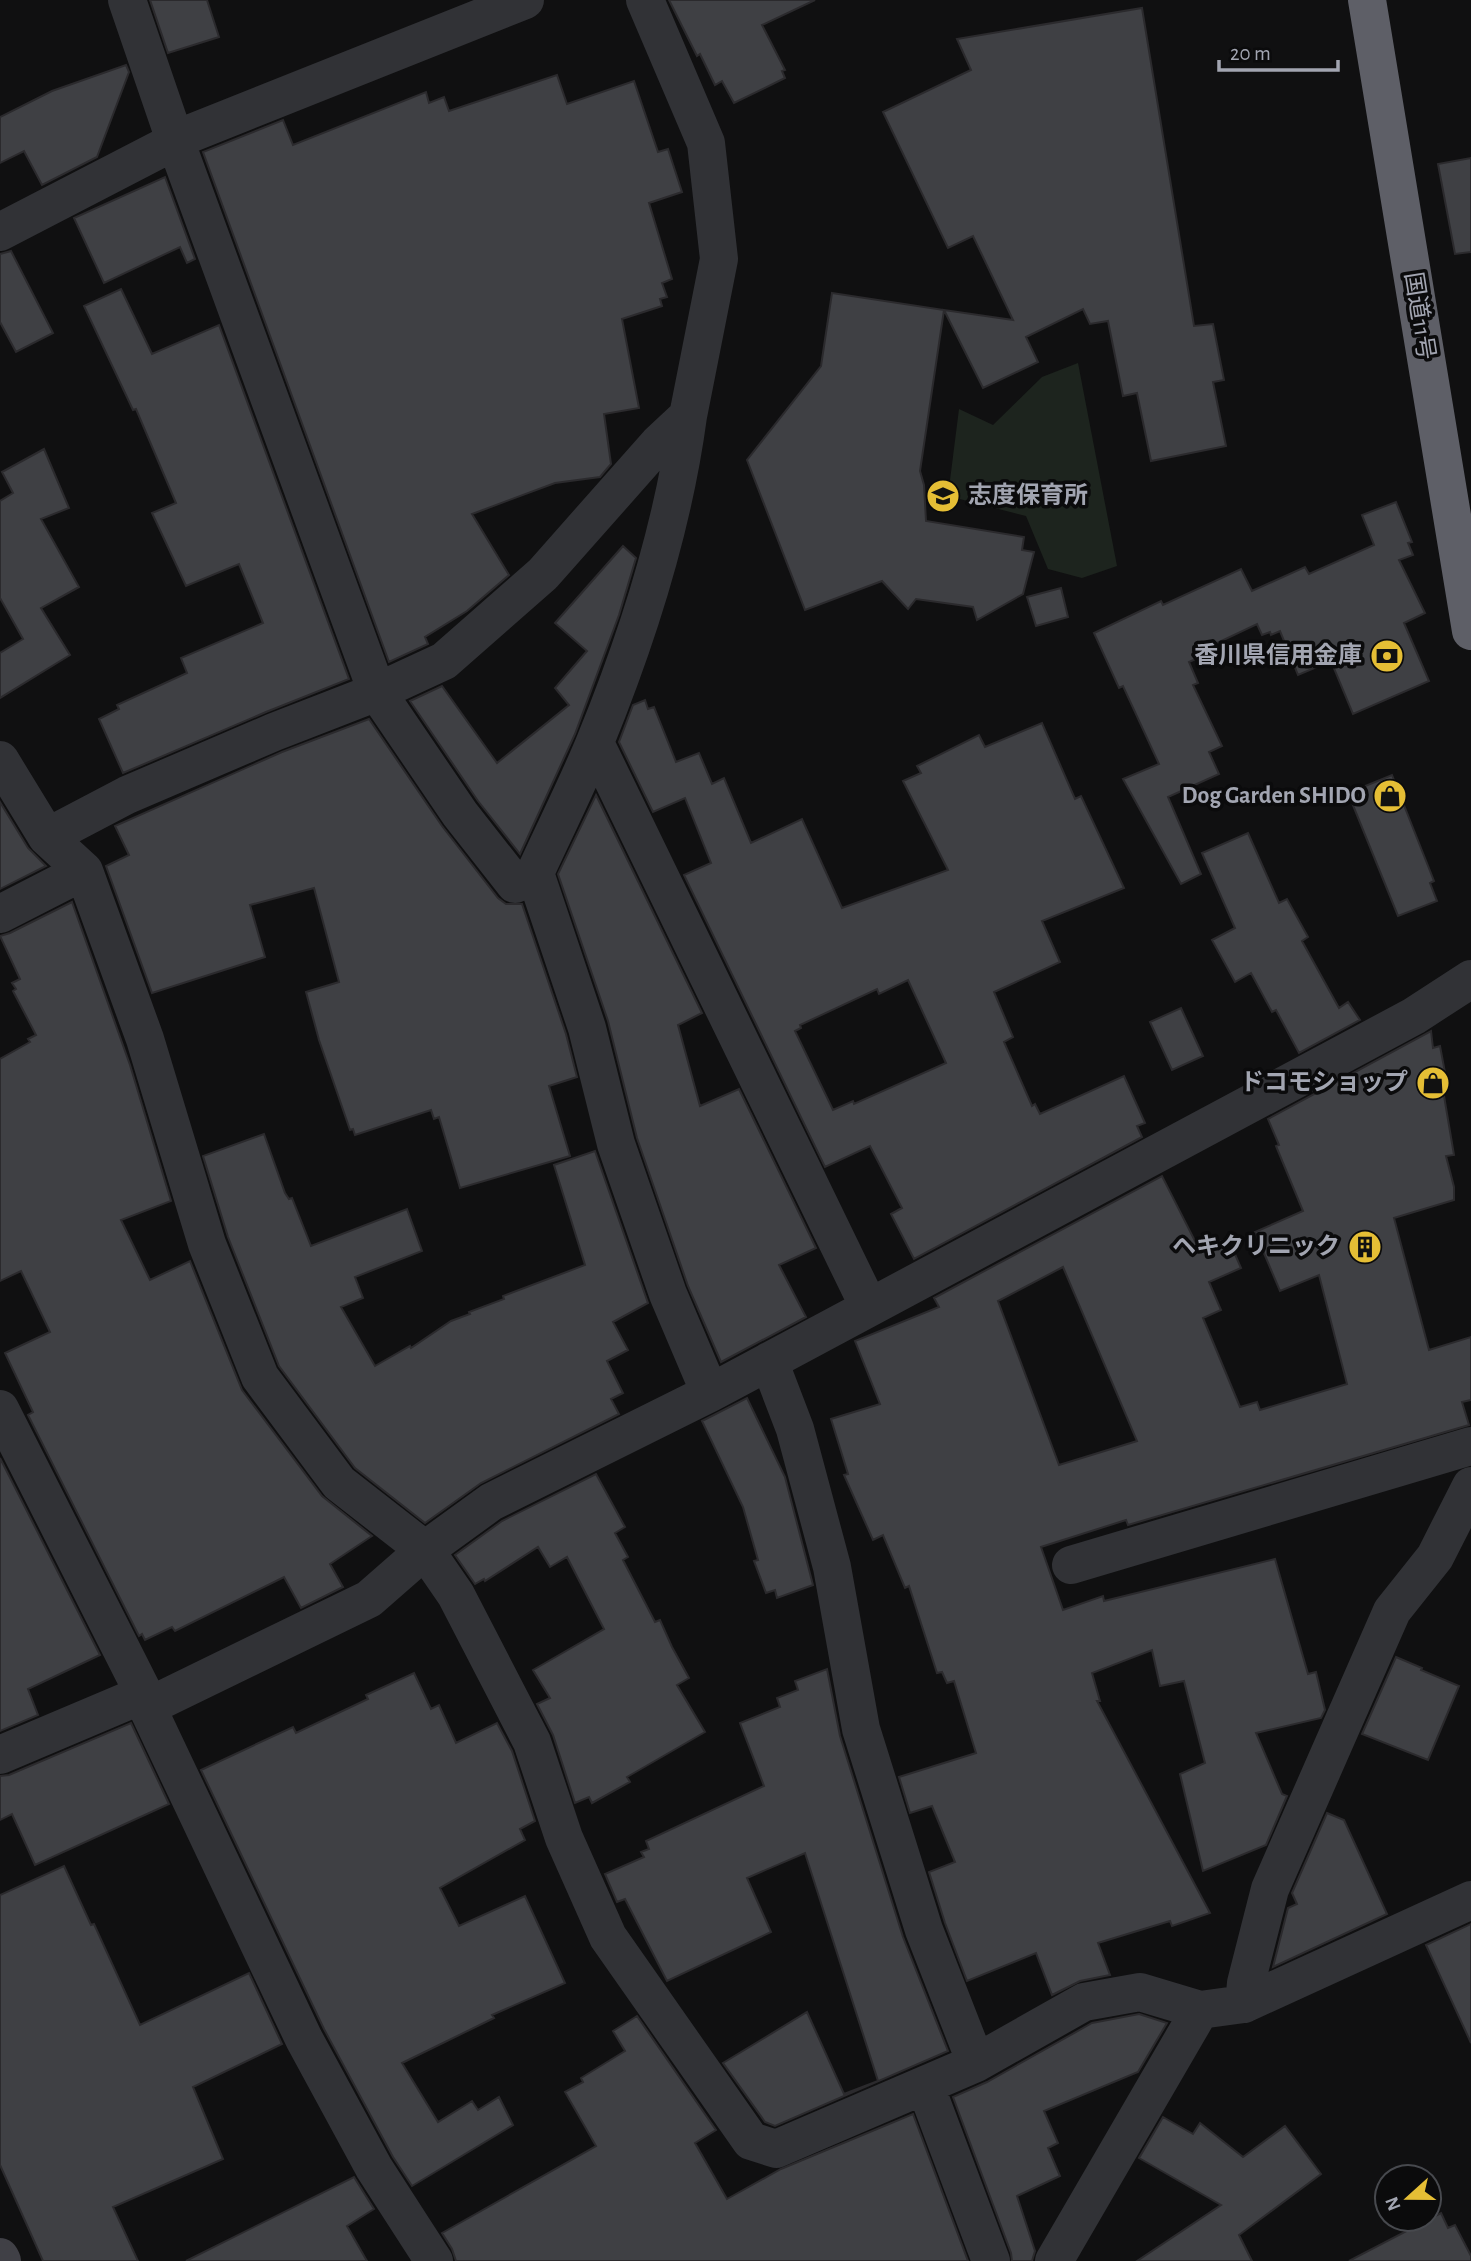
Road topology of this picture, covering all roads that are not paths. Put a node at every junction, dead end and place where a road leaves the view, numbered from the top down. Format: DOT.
graph roads {
  1 [pos="127,0"];
  2 [pos="525,0"];
  3 [pos="645,0"];
  4 [pos="1367,0"];
  5 [pos="176,141"];
  6 [pos="0,232"];
  7 [pos="688,416"];
  8 [pos="1471,631"];
  9 [pos="377,692"];
  10 [pos="595,743"];
  11 [pos="0,760"];
  12 [pos="47,837"];
  13 [pos="84,871"];
  14 [pos="535,873"];
  15 [pos="0,914"];
  16 [pos="1471,979"];
  17 [pos="869,1307"];
  18 [pos="769,1361"];
  19 [pos="710,1393"];
  20 [pos="0,1409"];
  21 [pos="1471,1446"];
  22 [pos="1471,1486"];
  23 [pos="425,1550"];
  24 [pos="1070,1565"];
  25 [pos="146,1700"];
  26 [pos="0,1755"];
  27 [pos="1471,1900"];
  28 [pos="1244,2004"];
  29 [pos="1200,2010"];
  30 [pos="976,2063"];
  31 [pos="925,2085"];
  32 [pos="434,2261"];
  33 [pos="991,2261"];
  34 [pos="1055,2261"];
  1 -- 5 [label="street"];
  2 -- 5 [label="street"];
  3 -- 7 [label="street"];
  4 -- 8 [label="highway, 国道11号"];
  5 -- 6 [label="street"];
  5 -- 9 [label="street"];
  7 -- 9 [label="street"];
  7 -- 10 [label="street"];
  9 -- 12 [label="street"];
  9 -- 14 [label="street"];
  10 -- 14 [label="street"];
  10 -- 17 [label="street"];
  11 -- 12 [label="street"];
  12 -- 13 [label="street"];
  13 -- 15 [label="street"];
  13 -- 23 [label="street"];
  14 -- 19 [label="street"];
  16 -- 17 [label="street"];
  17 -- 18 [label="street"];
  18 -- 19 [label="street"];
  18 -- 30 [label="street"];
  19 -- 23 [label="street"];
  20 -- 25 [label="street"];
  21 -- 24 [label="street"];
  22 -- 28 [label="street"];
  23 -- 25 [label="street"];
  23 -- 31 [label="street"];
  25 -- 26 [label="street"];
  25 -- 32 [label="street"];
  27 -- 28 [label="street"];
  28 -- 29 [label="street"];
  29 -- 30 [label="street"];
  29 -- 34 [label="street"];
  30 -- 31 [label="street"];
  31 -- 33 [label="street"];
}
